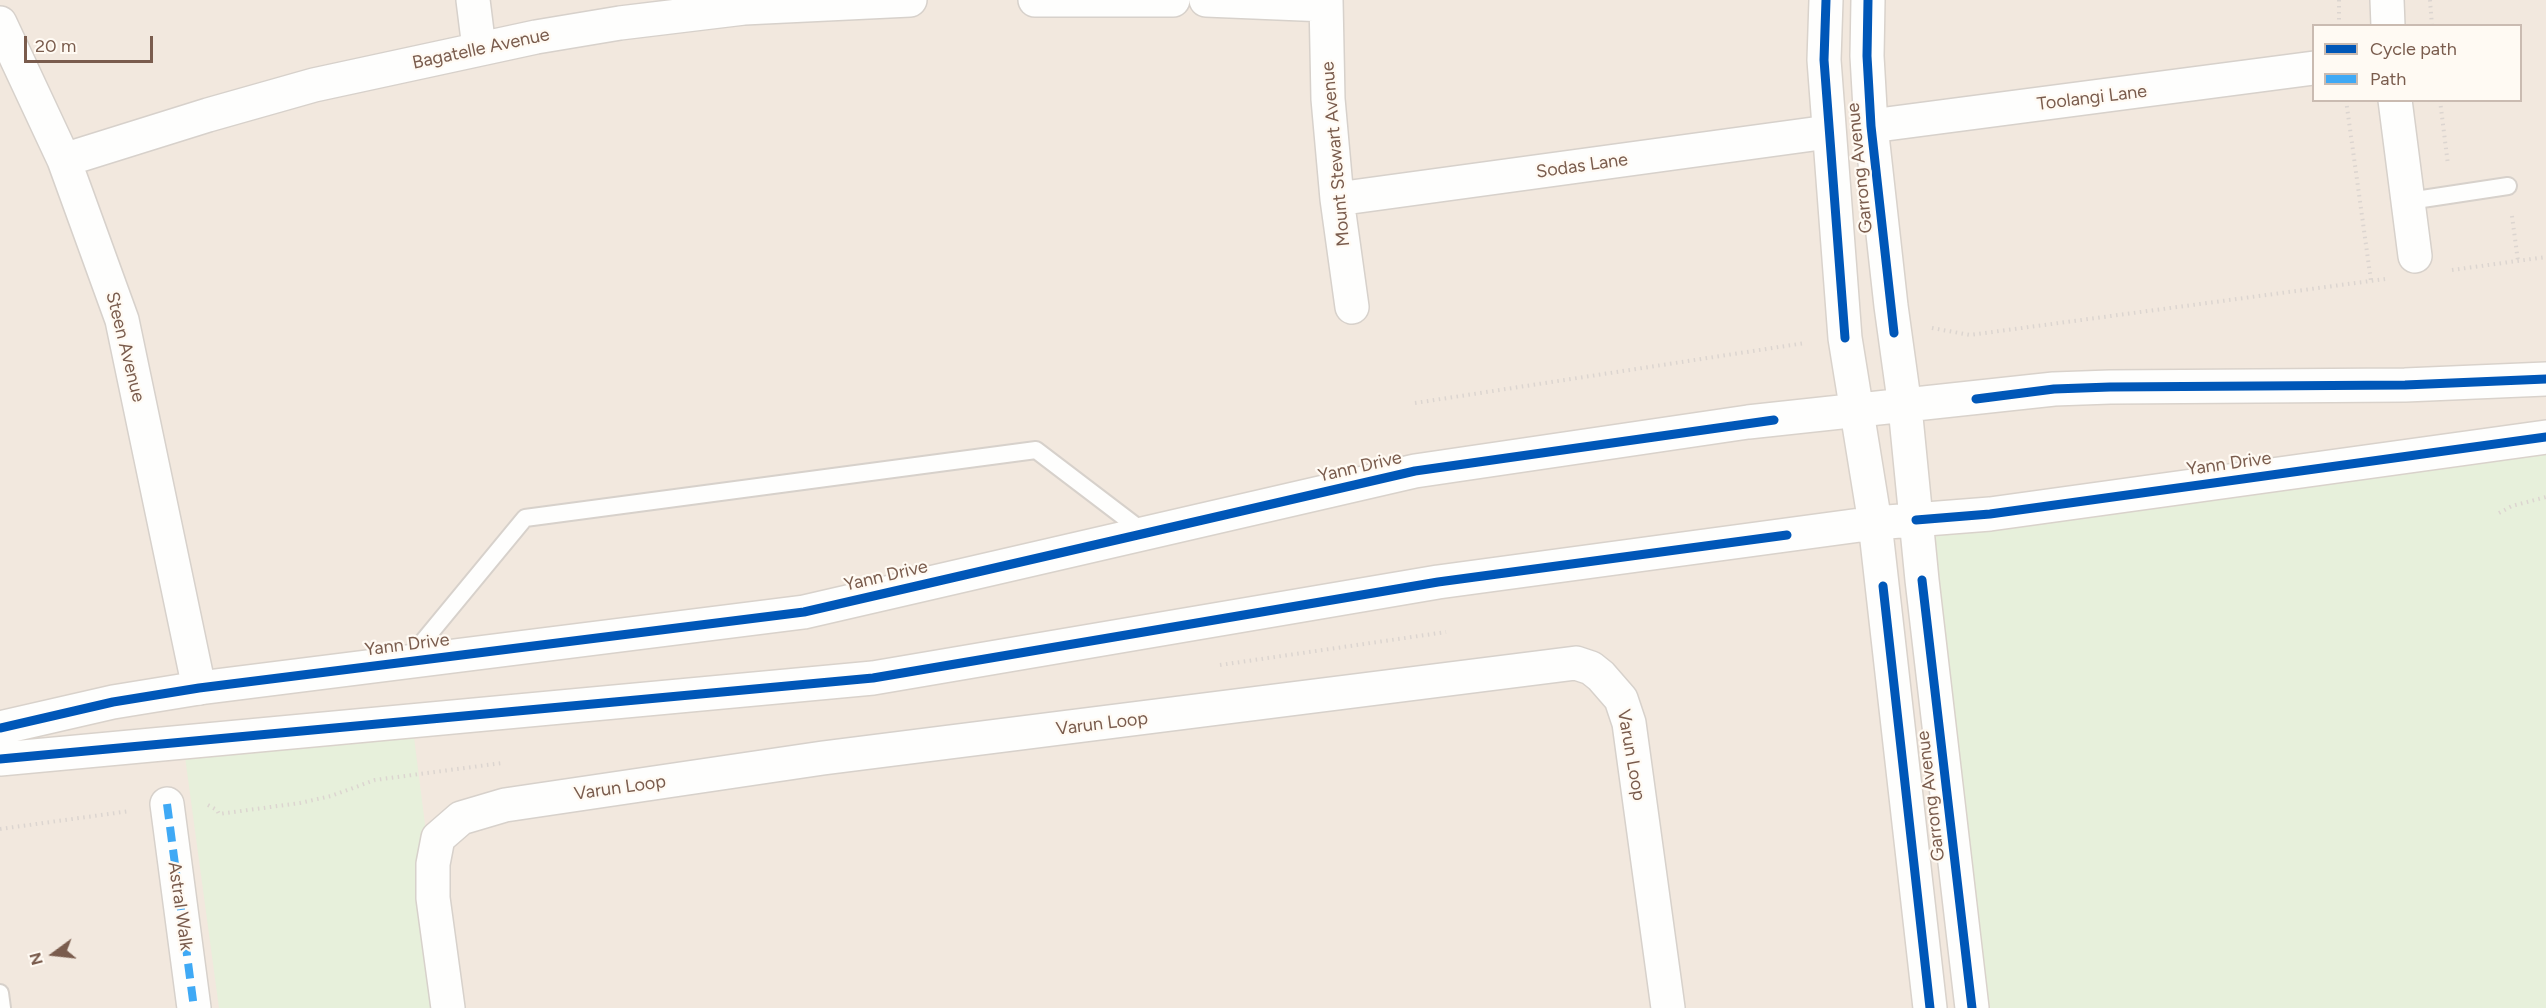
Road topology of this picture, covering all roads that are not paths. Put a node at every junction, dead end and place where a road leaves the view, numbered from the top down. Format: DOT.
graph roads {
  1 [pos="473,0"];
  2 [pos="910,0"];
  3 [pos="1035,0"];
  4 [pos="1173,0"];
  5 [pos="1206,0"];
  6 [pos="1826,0"];
  7 [pos="1868,0"];
  8 [pos="2386,0"];
  9 [pos="1326,2"];
  10 [pos="0,23"];
  11 [pos="2388,24"];
  12 [pos="479,48"];
  13 [pos="2312,68"];
  14 [pos="2395,102"];
  15 [pos="1871,126"];
  16 [pos="1828,132"];
  17 [pos="63,160"];
  18 [pos="2508,186"];
  19 [pos="1337,199"];
  20 [pos="2409,201"];
  21 [pos="2405,267"];
  22 [pos="1352,307"];
  23 [pos="2546,379"];
  24 [pos="1905,407"];
  25 [pos="1857,411"];
  26 [pos="2546,437"];
  27 [pos="1916,520"];
  28 [pos="1875,524"];
  29 [pos="1145,533"];
  30 [pos="406,662"];
  31 [pos="199,688"];
  32 [pos="0,728"];
  33 [pos="0,759"];
  34 [pos="166,804"];
  35 [pos="0,993"];
  36 [pos="2,1008"];
  37 [pos="194,1008"];
  38 [pos="448,1008"];
  39 [pos="1668,1008"];
  40 [pos="1930,1008"];
  41 [pos="1972,1008"];
  1 -- 12 [label="street"];
  2 -- 12 [label="street, Bagatelle Avenue"];
  3 -- 4 [label="street"];
  5 -- 9 [label="street"];
  6 -- 16 [label="street, Garrong Avenue"];
  7 -- 15 [label="street, Garrong Avenue"];
  8 -- 11 [label="street"];
  9 -- 19 [label="street, Mount Stewart Avenue"];
  10 -- 17 [label="street, Steen Avenue"];
  12 -- 17 [label="street, Bagatelle Avenue"];
  13 -- 15 [label="street, Toolangi Lane"];
  14 -- 20 [label="street"];
  15 -- 24 [label="street, Garrong Avenue"];
  16 -- 19 [label="street, Sodas Lane"];
  16 -- 25 [label="street, Garrong Avenue"];
  17 -- 31 [label="street, Steen Avenue"];
  18 -- 20 [label="lane"];
  19 -- 22 [label="street, Mount Stewart Avenue"];
  20 -- 21 [label="street"];
  23 -- 24 [label="street, Yann Drive"];
  24 -- 25 [label="street, Yann Drive"];
  24 -- 27 [label="street, Garrong Avenue"];
  25 -- 28 [label="street, Garrong Avenue"];
  25 -- 29 [label="street, Yann Drive"];
  26 -- 27 [label="street, Yann Drive"];
  27 -- 28 [label="street, Yann Drive"];
  27 -- 41 [label="street, Garrong Avenue"];
  28 -- 33 [label="street, Yann Drive"];
  28 -- 40 [label="street, Garrong Avenue"];
  29 -- 30 [label="street, Yann Drive"];
  29 -- 30 [label="lane"];
  30 -- 31 [label="street, Yann Drive"];
  31 -- 32 [label="street, Yann Drive"];
  34 -- 37 [label="street, Astral Walk"];
  35 -- 36 [label="lane"];
  38 -- 39 [label="street, Varun Loop"];
}
